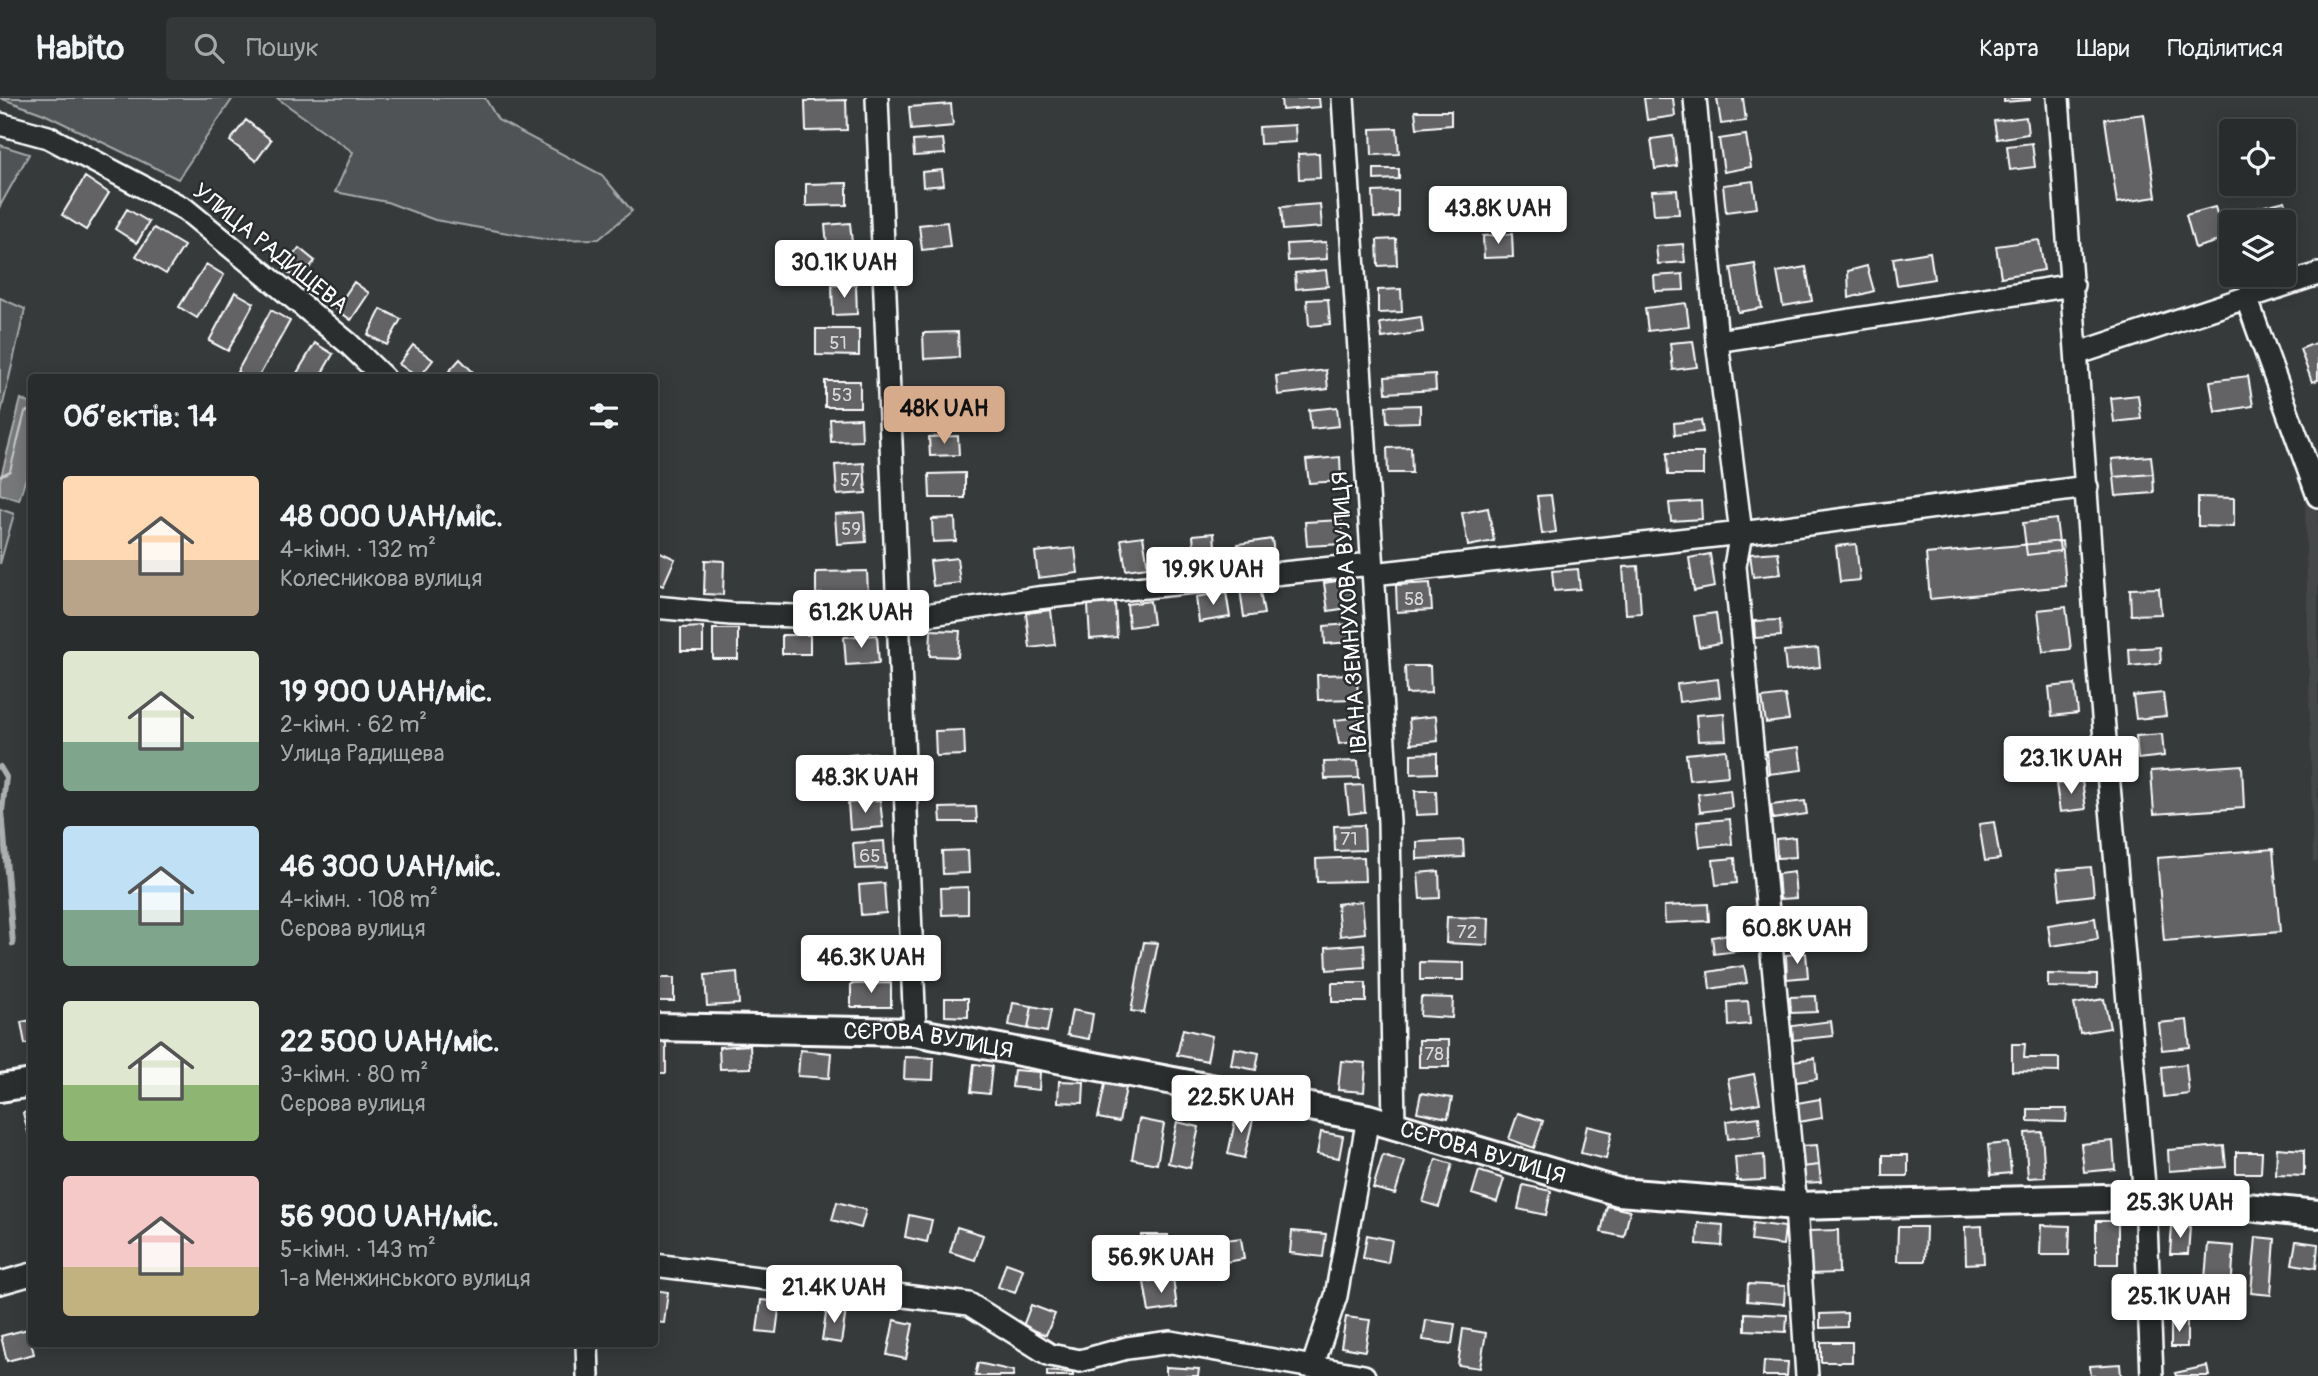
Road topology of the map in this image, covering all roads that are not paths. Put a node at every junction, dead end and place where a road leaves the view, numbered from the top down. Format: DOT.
graph roads {
  1 [pos="877,98"];
  2 [pos="1343,98"];
  3 [pos="1695,98"];
  4 [pos="2058,98"];
  5 [pos="0,124"];
  6 [pos="2318,274"];
  7 [pos="2073,285"];
  8 [pos="2246,298"];
  9 [pos="1717,341"];
  10 [pos="2079,353"];
  11 [pos="380,374"];
  12 [pos="2087,487"];
  13 [pos="2318,496"];
  14 [pos="1741,533"];
  15 [pos="1373,569"];
  16 [pos="658,607"];
  17 [pos="900,619"];
  18 [pos="658,1027"];
  19 [pos="915,1032"];
  20 [pos="28,1084"];
  21 [pos="0,1088"];
  22 [pos="1368,1118"];
  23 [pos="1394,1126"];
  24 [pos="2145,1197"];
  25 [pos="1796,1206"];
  26 [pos="2318,1214"];
  27 [pos="658,1265"];
  28 [pos="28,1275"];
  29 [pos="0,1283"];
  30 [pos="587,1347"];
  31 [pos="1300,1368"];
  32 [pos="588,1376"];
  33 [pos="1364,1376"];
  34 [pos="1807,1376"];
  35 [pos="2152,1376"];
  1 -- 17 [label="street"];
  2 -- 15 [label="street, ІВАНА ЗЕМНУХОВА ВУЛИЦЯ"];
  3 -- 9 [label="street"];
  4 -- 7 [label="street"];
  5 -- 11 [label="street, УЛИЦА РАДИЩЕВА"];
  6 -- 8 [label="street"];
  7 -- 9 [label="street"];
  7 -- 10 [label="street"];
  8 -- 10 [label="street"];
  8 -- 13 [label="street"];
  9 -- 14 [label="street"];
  10 -- 12 [label="street"];
  12 -- 14 [label="street"];
  12 -- 24 [label="street"];
  14 -- 15 [label="street"];
  14 -- 25 [label="street"];
  15 -- 17 [label="street"];
  15 -- 23 [label="street, ІВАНА ЗЕМНУХОВА ВУЛИЦЯ"];
  16 -- 17 [label="street"];
  17 -- 19 [label="street"];
  18 -- 19 [label="street, СЄРОВА ВУЛИЦЯ"];
  19 -- 22 [label="street, СЄРОВА ВУЛИЦЯ"];
  20 -- 21 [label="street"];
  22 -- 23 [label="street, СЄРОВА ВУЛИЦЯ"];
  22 -- 31 [label="street"];
  23 -- 25 [label="street, СЄРОВА ВУЛИЦЯ"];
  24 -- 25 [label="street, СЄРОВА ВУЛИЦЯ"];
  24 -- 26 [label="street, СЄРОВА ВУЛИЦЯ"];
  24 -- 35 [label="street"];
  25 -- 34 [label="street"];
  27 -- 31 [label="street"];
  28 -- 29 [label="street"];
  30 -- 32 [label="street"];
  31 -- 33 [label="street"];
}
